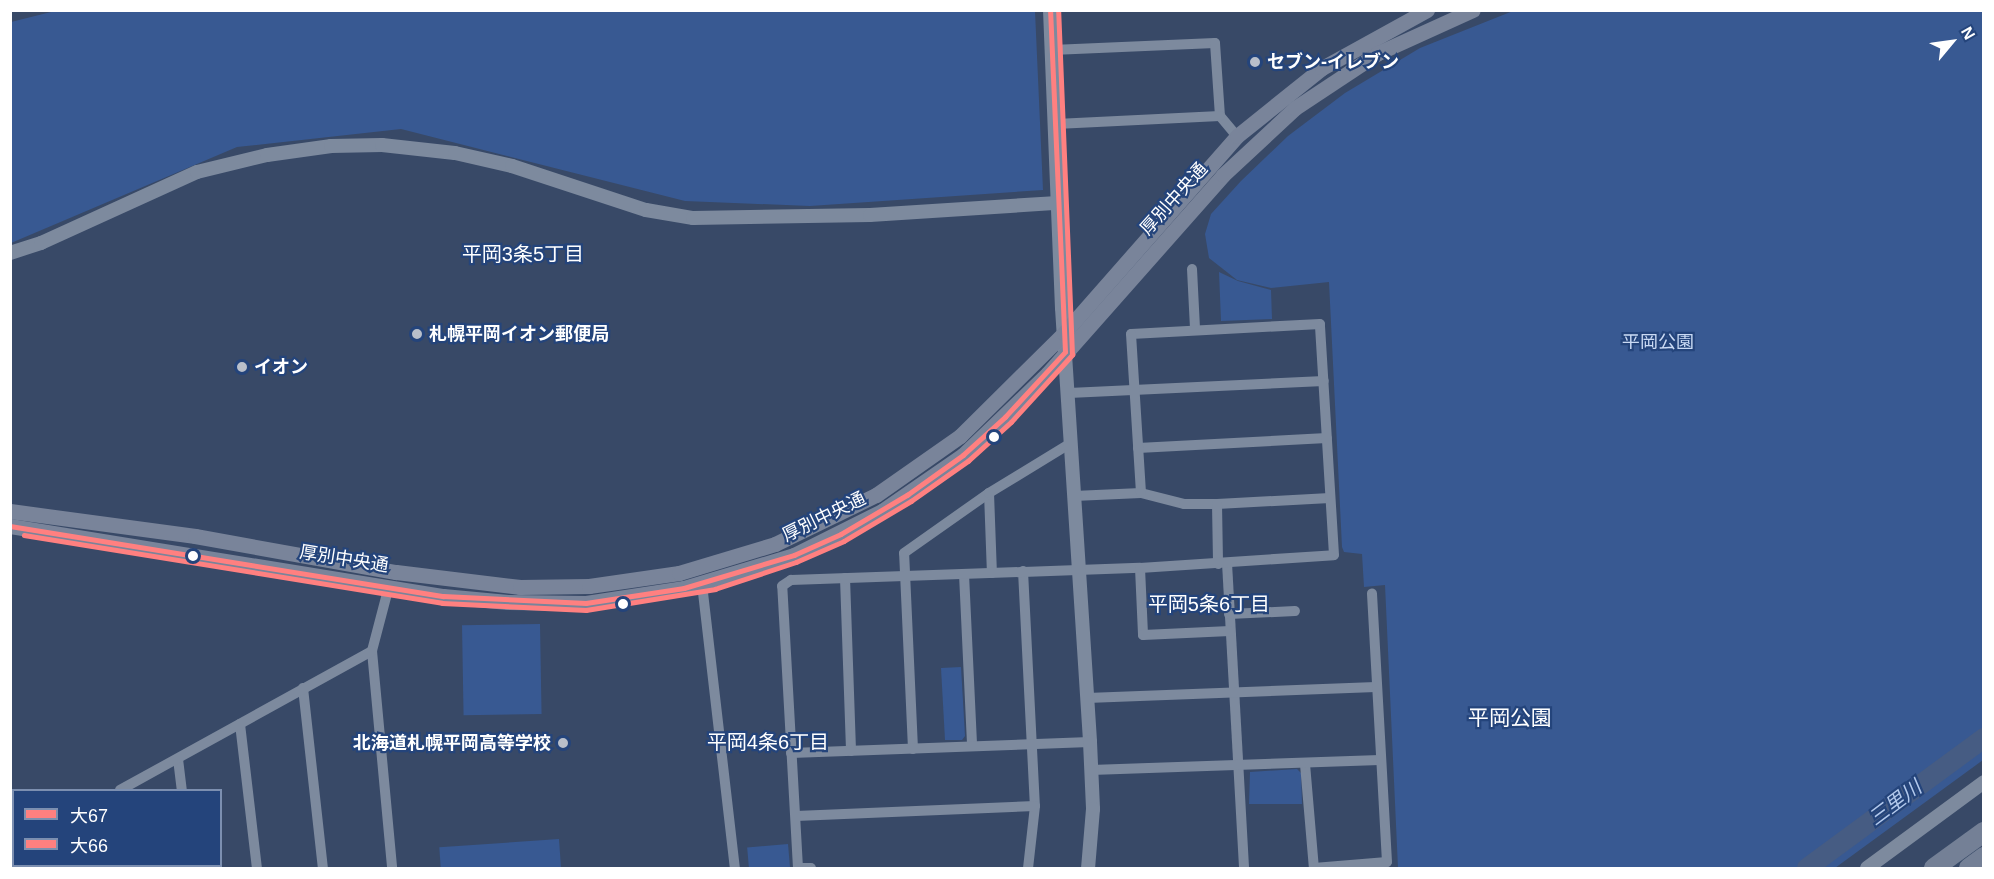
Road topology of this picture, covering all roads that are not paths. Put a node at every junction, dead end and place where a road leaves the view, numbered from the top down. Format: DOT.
graph roads {
  1 [pos="1050,10"];
  2 [pos="1427,10"];
  3 [pos="1473,10"];
  4 [pos="1052,50"];
  5 [pos="1220,116"];
  6 [pos="1056,124"];
  7 [pos="1237,136"];
  8 [pos="1058,203"];
  9 [pos="10,253"];
  10 [pos="1192,269"];
  11 [pos="1195,329"];
  12 [pos="1064,333"];
  13 [pos="1065,352"];
  14 [pos="1324,381"];
  15 [pos="1134,391"];
  16 [pos="1069,393"];
  17 [pos="1327,438"];
  18 [pos="1071,442"];
  19 [pos="1138,448"];
  20 [pos="989,493"];
  21 [pos="1141,493"];
  22 [pos="1074,496"];
  23 [pos="1330,498"];
  24 [pos="1217,504"];
  25 [pos="10,511"];
  26 [pos="10,526"];
  27 [pos="1223,564"];
  28 [pos="1079,568"];
  29 [pos="1140,568"];
  30 [pos="1023,571"];
  31 [pos="992,573"];
  32 [pos="964,574"];
  33 [pos="904,576"];
  34 [pos="844,578"];
  35 [pos="702,584"];
  36 [pos="390,586"];
  37 [pos="1371,593"];
  38 [pos="1294,611"];
  39 [pos="1229,614"];
  40 [pos="1230,631"];
  41 [pos="372,651"];
  42 [pos="1376,687"];
  43 [pos="303,688"];
  44 [pos="1234,693"];
  45 [pos="1087,698"];
  46 [pos="240,724"];
  47 [pos="1090,742"];
  48 [pos="1032,744"];
  49 [pos="972,746"];
  50 [pos="913,749"];
  51 [pos="851,751"];
  52 [pos="791,753"];
  53 [pos="178,759"];
  54 [pos="1380,760"];
  55 [pos="1305,764"];
  56 [pos="1238,766"];
  57 [pos="1091,770"];
  58 [pos="1983,782"];
  59 [pos="122,789"];
  60 [pos="182,789"];
  61 [pos="1035,806"];
  62 [pos="796,816"];
  63 [pos="1983,832"];
  64 [pos="1983,858"];
  65 [pos="257,868"];
  66 [pos="323,868"];
  67 [pos="392,868"];
  68 [pos="735,868"];
  69 [pos="811,868"];
  70 [pos="1028,868"];
  71 [pos="1088,868"];
  72 [pos="1244,868"];
  73 [pos="1314,868"];
  74 [pos="1867,868"];
  75 [pos="1934,868"];
  76 [pos="1969,868"];
  1 -- 4 [label="street"];
  2 -- 7 [label="main road, 厚別中央通"];
  3 -- 13 [label="main road, 厚別中央通"];
  4 -- 5 [label="street"];
  4 -- 6 [label="street"];
  5 -- 6 [label="street"];
  5 -- 7 [label="street"];
  6 -- 8 [label="street"];
  7 -- 12 [label="main road, 厚別中央通"];
  8 -- 9 [label="street"];
  8 -- 12 [label="street"];
  10 -- 11 [label="street"];
  11 -- 14 [label="street"];
  11 -- 15 [label="street"];
  12 -- 13 [label="street"];
  12 -- 25 [label="main road, 厚別中央通"];
  13 -- 16 [label="street"];
  13 -- 35 [label="main road, 厚別中央通"];
  14 -- 15 [label="street"];
  14 -- 17 [label="street"];
  15 -- 16 [label="street"];
  15 -- 19 [label="street"];
  16 -- 18 [label="street"];
  17 -- 19 [label="street"];
  17 -- 23 [label="street"];
  18 -- 20 [label="street"];
  18 -- 22 [label="street"];
  19 -- 21 [label="street"];
  20 -- 31 [label="street"];
  20 -- 33 [label="street"];
  21 -- 22 [label="street"];
  21 -- 24 [label="street"];
  22 -- 28 [label="street"];
  23 -- 24 [label="street"];
  23 -- 27 [label="street"];
  24 -- 27 [label="street"];
  26 -- 36 [label="main road, 厚別中央通"];
  27 -- 29 [label="street"];
  27 -- 39 [label="street"];
  28 -- 29 [label="street"];
  28 -- 30 [label="street"];
  28 -- 45 [label="street"];
  29 -- 40 [label="street"];
  30 -- 31 [label="street"];
  30 -- 48 [label="street"];
  31 -- 32 [label="street"];
  32 -- 33 [label="street"];
  32 -- 49 [label="street"];
  33 -- 34 [label="street"];
  33 -- 50 [label="street"];
  34 -- 51 [label="street"];
  34 -- 52 [label="street"];
  35 -- 36 [label="main road, 厚別中央通"];
  35 -- 68 [label="street"];
  36 -- 41 [label="street"];
  37 -- 42 [label="street"];
  38 -- 39 [label="street"];
  39 -- 40 [label="street"];
  40 -- 44 [label="street"];
  41 -- 43 [label="street"];
  41 -- 67 [label="street"];
  42 -- 44 [label="street"];
  42 -- 54 [label="street"];
  43 -- 46 [label="street"];
  43 -- 66 [label="street"];
  44 -- 45 [label="street"];
  44 -- 56 [label="street"];
  45 -- 47 [label="street"];
  46 -- 53 [label="street"];
  46 -- 65 [label="street"];
  47 -- 48 [label="street"];
  47 -- 57 [label="street"];
  48 -- 49 [label="street"];
  48 -- 61 [label="street"];
  49 -- 50 [label="street"];
  50 -- 51 [label="street"];
  51 -- 52 [label="street"];
  52 -- 62 [label="street"];
  53 -- 59 [label="street"];
  53 -- 60 [label="street"];
  54 -- 55 [label="street"];
  54 -- 73 [label="street"];
  55 -- 56 [label="street"];
  55 -- 73 [label="street"];
  56 -- 57 [label="street"];
  56 -- 72 [label="street"];
  57 -- 71 [label="street"];
  58 -- 74 [label="street"];
  61 -- 62 [label="street"];
  61 -- 70 [label="street"];
  62 -- 69 [label="street"];
  63 -- 75 [label="highway"];
  64 -- 76 [label="highway"];
}
